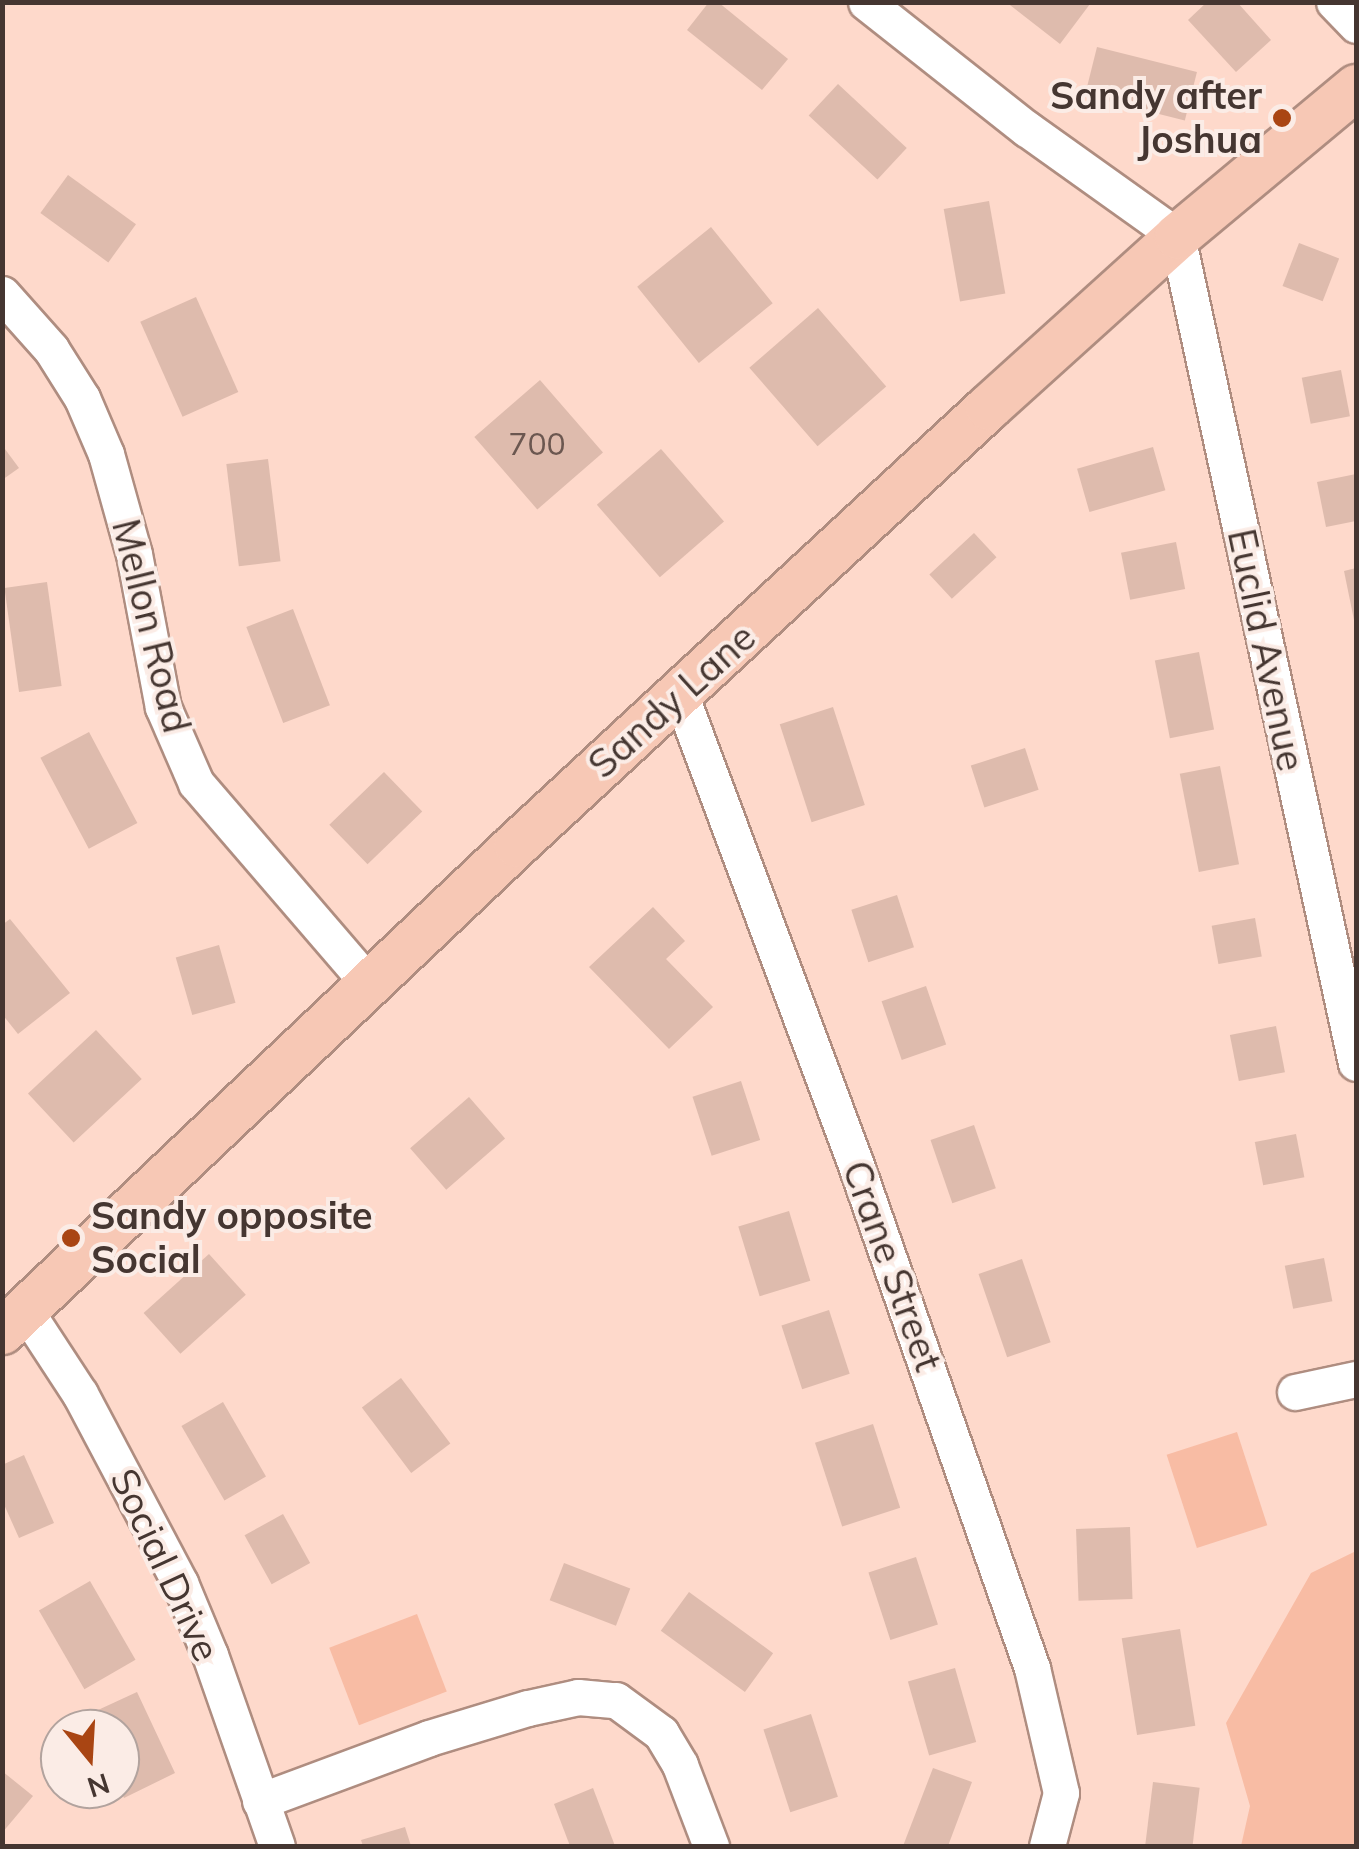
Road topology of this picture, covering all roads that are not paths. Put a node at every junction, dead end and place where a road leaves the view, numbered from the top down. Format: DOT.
graph roads {
  1 [pos="866,2"];
  2 [pos="1334,2"];
  3 [pos="1356,25"];
  4 [pos="1356,87"];
  5 [pos="1177,236"];
  6 [pos="2,294"];
  7 [pos="680,694"];
  8 [pos="370,985"];
  9 [pos="1356,1063"];
  10 [pos="14,1321"];
  11 [pos="1356,1379"];
  12 [pos="1295,1392"];
  13 [pos="260,1801"];
  14 [pos="265,1843"];
  15 [pos="711,1846"];
  16 [pos="1047,1846"];
  1 -- 5 [label="street"];
  2 -- 3 [label="street"];
  4 -- 5 [label="main road, Sandy Lane"];
  5 -- 7 [label="main road, Sandy Lane"];
  5 -- 9 [label="street, Euclid Avenue"];
  6 -- 8 [label="street, Mellon Road"];
  7 -- 8 [label="main road, Sandy Lane"];
  7 -- 16 [label="street, Crane Street"];
  8 -- 10 [label="main road, Sandy Lane"];
  10 -- 13 [label="street, Social Drive"];
  11 -- 12 [label="street"];
  13 -- 14 [label="street, Social Drive"];
  13 -- 15 [label="street"];
}
